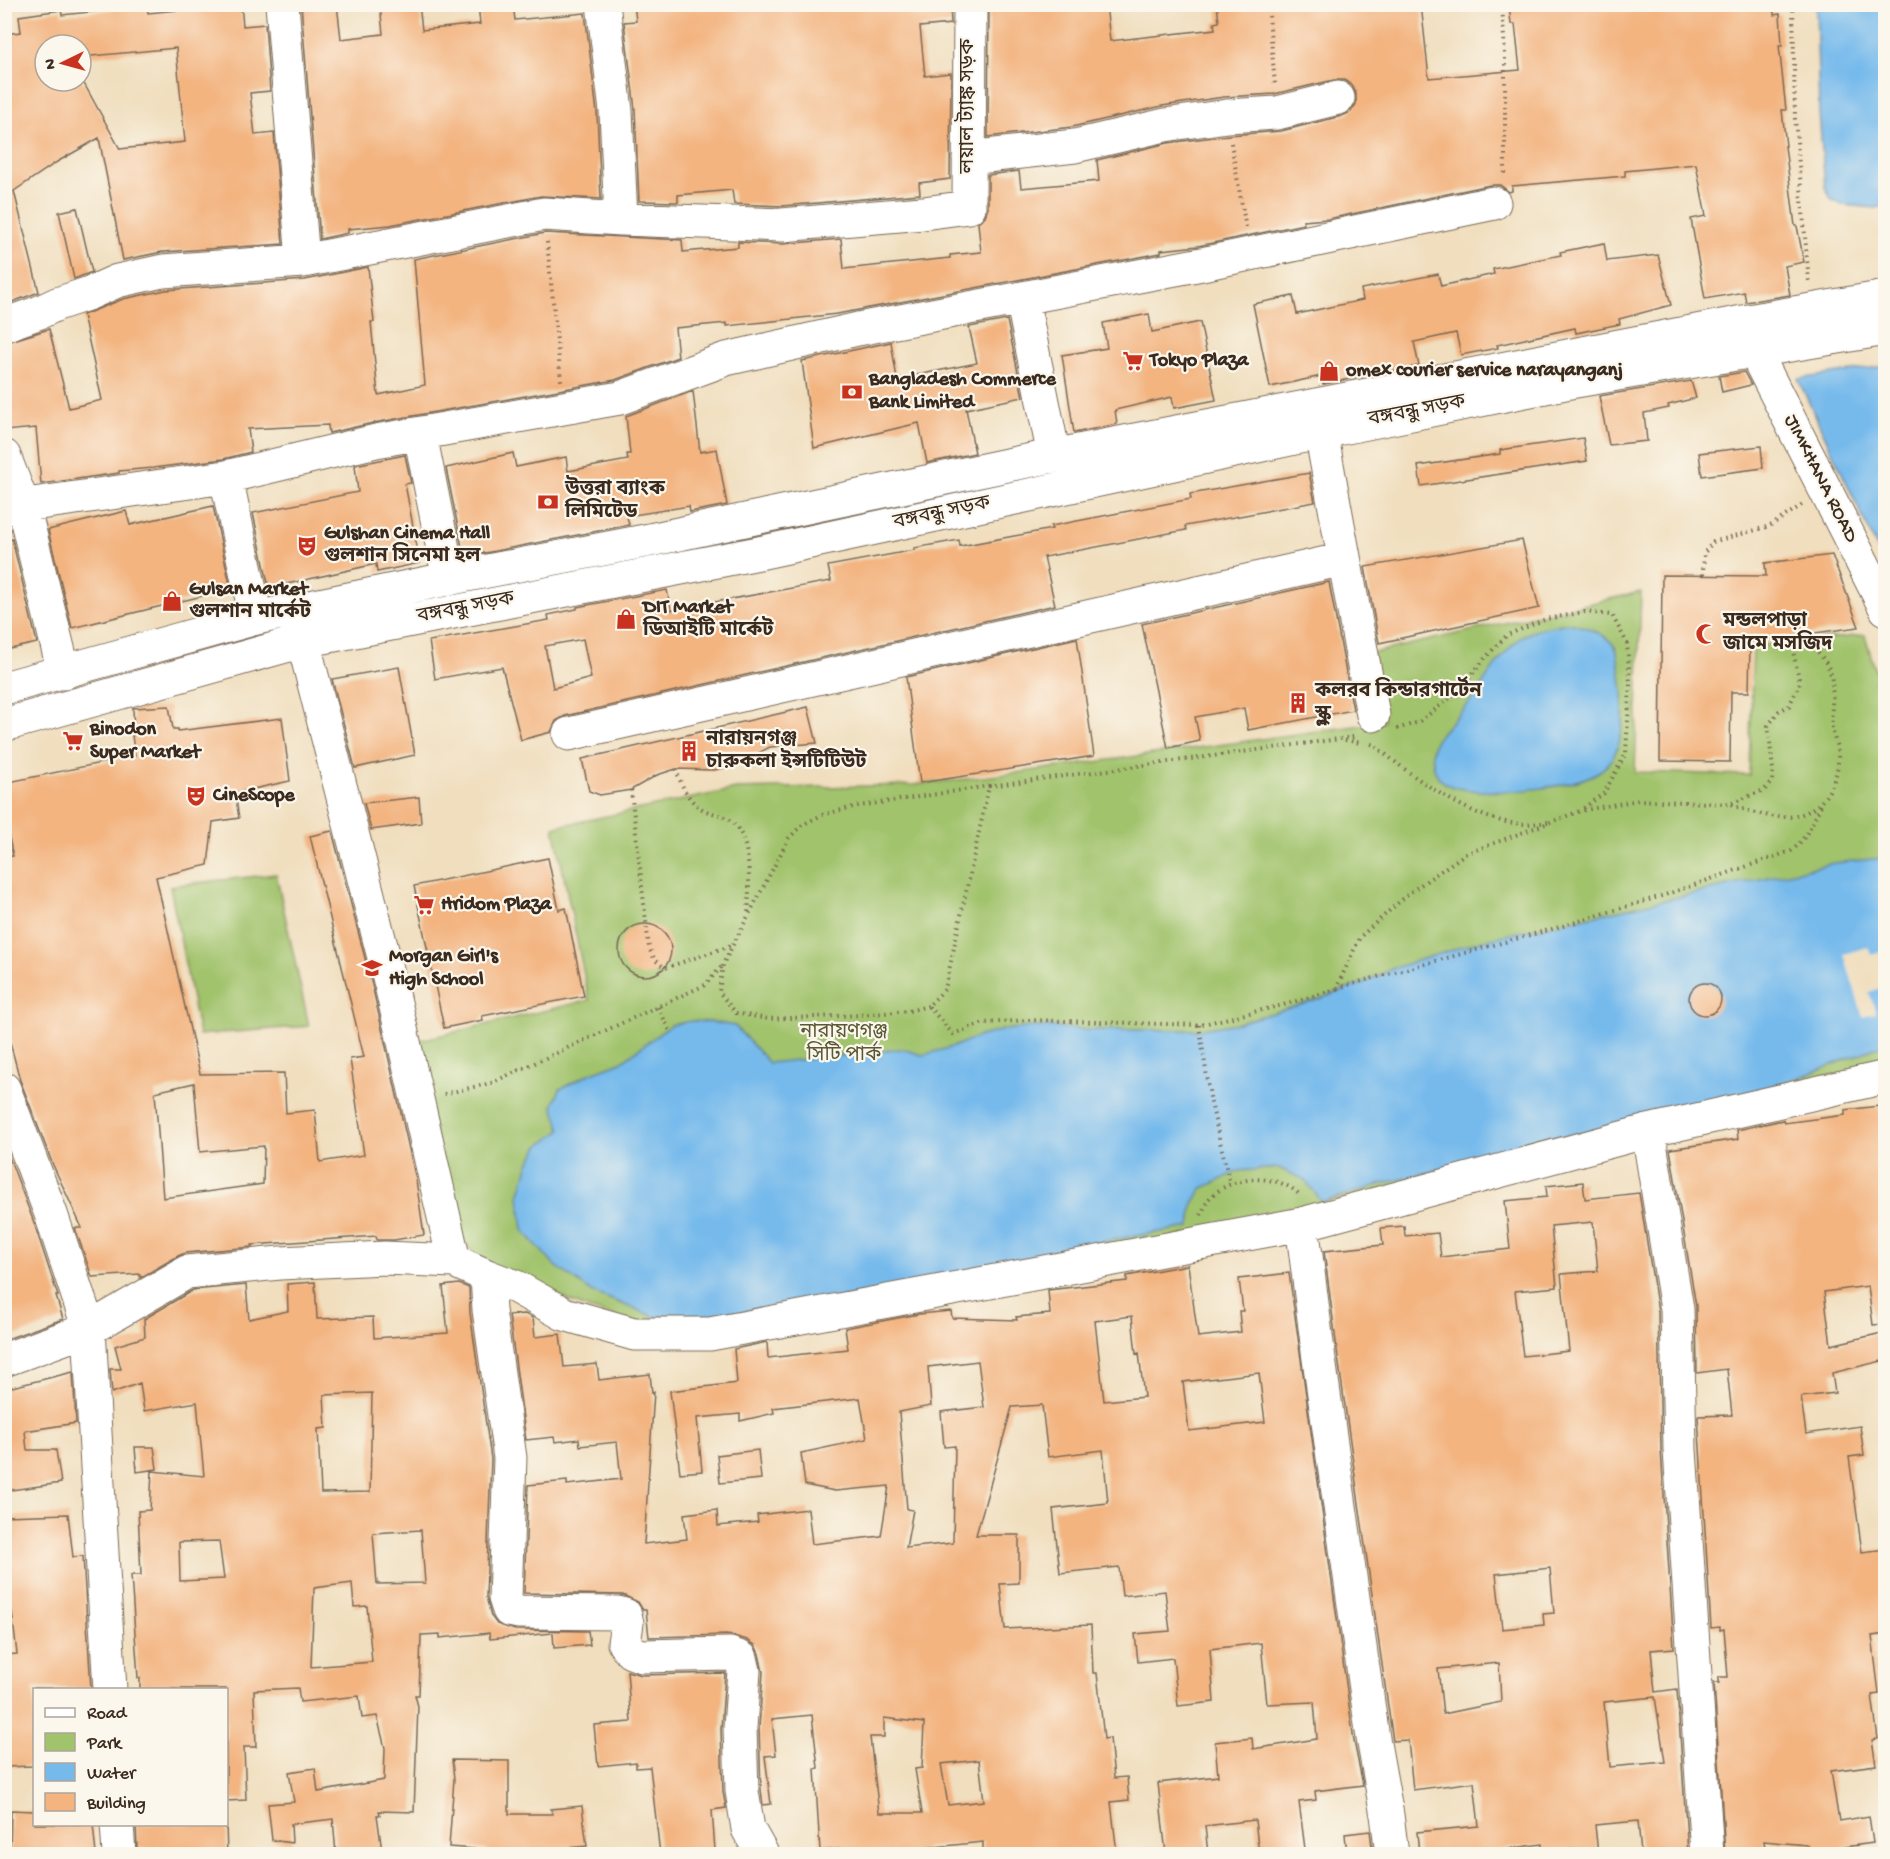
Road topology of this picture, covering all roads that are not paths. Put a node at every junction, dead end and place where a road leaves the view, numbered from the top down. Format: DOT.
graph roads {
  1 [pos="282,4"];
  2 [pos="603,4"];
  3 [pos="970,4"];
  4 [pos="1338,98"];
  5 [pos="969,158"];
  6 [pos="1494,203"];
  7 [pos="621,219"];
  8 [pos="303,261"];
  9 [pos="1886,297"];
  10 [pos="1022,298"];
  11 [pos="4,325"];
  12 [pos="1886,329"];
  13 [pos="1754,350"];
  14 [pos="1321,432"];
  15 [pos="420,434"];
  16 [pos="4,456"];
  17 [pos="1054,456"];
  18 [pos="226,477"];
  19 [pos="14,506"];
  20 [pos="1344,559"];
  21 [pos="449,579"];
  22 [pos="1886,609"];
  23 [pos="256,618"];
  24 [pos="299,625"];
  25 [pos="64,673"];
  26 [pos="4,688"];
  27 [pos="1373,715"];
  28 [pos="4,725"];
  29 [pos="569,734"];
  30 [pos="1886,1077"];
  31 [pos="4,1089"];
  32 [pos="1648,1131"];
  33 [pos="1309,1222"];
  34 [pos="454,1262"];
  35 [pos="487,1276"];
  36 [pos="89,1329"];
  37 [pos="4,1360"];
  38 [pos="110,1688"];
  39 [pos="117,1826"];
  40 [pos="119,1854"];
  41 [pos="762,1854"];
  42 [pos="1392,1854"];
  43 [pos="1707,1854"];
  1 -- 8 [label="street"];
  2 -- 7 [label="street"];
  3 -- 5 [label="street, লয়াল ট্যাঙ্ক সড়ক"];
  4 -- 5 [label="street"];
  5 -- 7 [label="street, লয়াল ট্যাঙ্ক সড়ক"];
  6 -- 10 [label="street"];
  7 -- 8 [label="street"];
  8 -- 11 [label="street"];
  9 -- 17 [label="street, বঙ্গবন্ধু সড়ক"];
  10 -- 15 [label="street"];
  10 -- 17 [label="street"];
  12 -- 13 [label="street, বঙ্গবন্ধু সড়ক"];
  13 -- 14 [label="street, বঙ্গবন্ধু সড়ক"];
  13 -- 22 [label="street, JIMKHANA ROAD"];
  14 -- 20 [label="street"];
  14 -- 24 [label="street, বঙ্গবন্ধু সড়ক"];
  15 -- 18 [label="street"];
  15 -- 21 [label="street"];
  16 -- 19 [label="street"];
  17 -- 21 [label="street, বঙ্গবন্ধু সড়ক"];
  18 -- 19 [label="street"];
  18 -- 23 [label="street"];
  19 -- 25 [label="street"];
  20 -- 27 [label="street"];
  20 -- 29 [label="street"];
  21 -- 24 [label="street, বঙ্গবন্ধু সড়ক"];
  23 -- 24 [label="street, বঙ্গবন্ধু সড়ক"];
  23 -- 25 [label="street, বঙ্গবন্ধু সড়ক"];
  24 -- 28 [label="street, বঙ্গবন্ধু সড়ক"];
  24 -- 34 [label="street"];
  25 -- 26 [label="street, বঙ্গবন্ধু সড়ক"];
  30 -- 32 [label="street"];
  31 -- 36 [label="street"];
  32 -- 33 [label="street"];
  32 -- 43 [label="street"];
  33 -- 35 [label="street"];
  33 -- 42 [label="street"];
  34 -- 35 [label="street"];
  34 -- 36 [label="street"];
  35 -- 41 [label="street"];
  36 -- 37 [label="street"];
  36 -- 38 [label="street"];
  39 -- 40 [label="street"];
}
